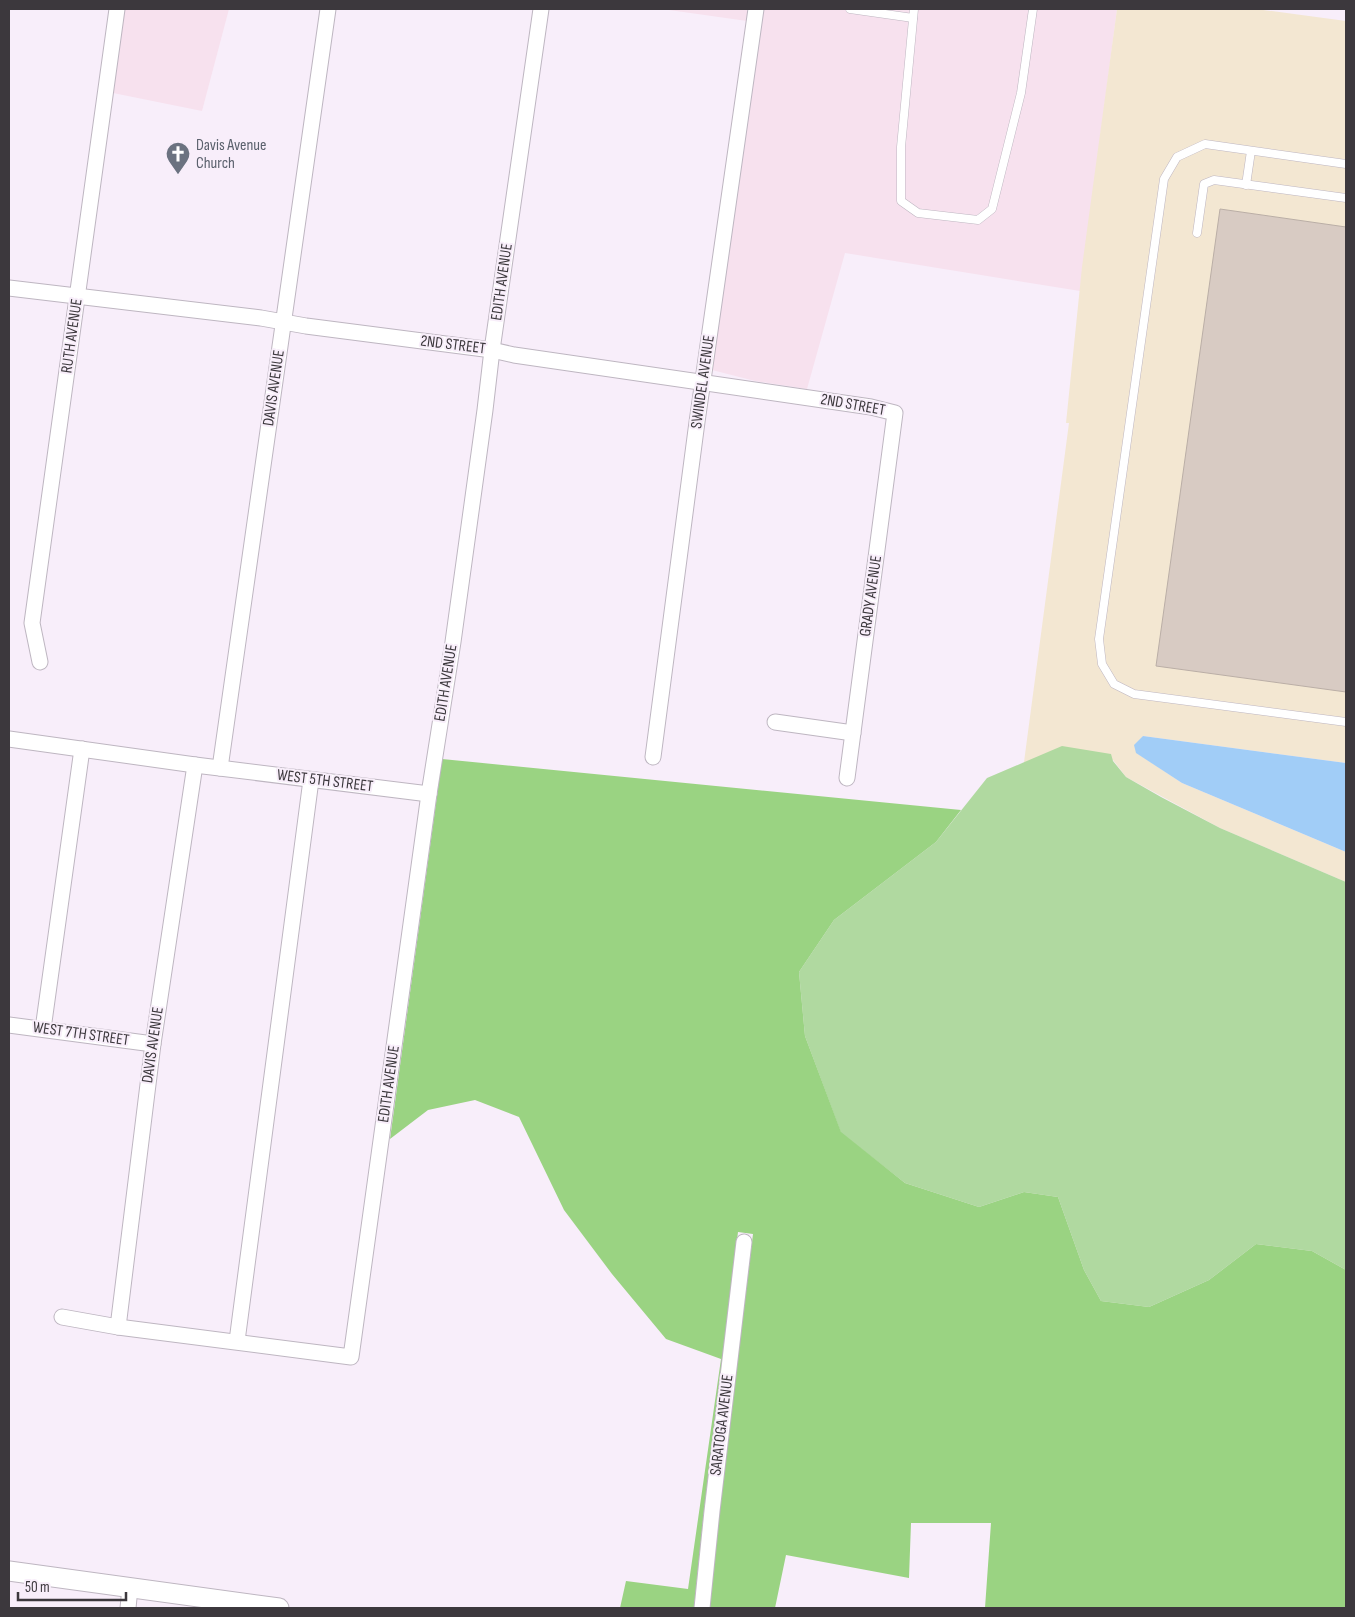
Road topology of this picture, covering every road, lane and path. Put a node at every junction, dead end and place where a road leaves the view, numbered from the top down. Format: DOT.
graph roads {
  1 [pos="117,9"];
  2 [pos="328,9"];
  3 [pos="541,9"];
  4 [pos="756,9"];
  5 [pos="850,9"];
  6 [pos="914,9"];
  7 [pos="1033,9"];
  8 [pos="913,18"];
  9 [pos="1251,151"];
  10 [pos="1346,164"];
  11 [pos="1246,184"];
  12 [pos="1346,198"];
  13 [pos="1197,233"];
  14 [pos="9,288"];
  15 [pos="77,297"];
  16 [pos="284,321"];
  17 [pos="492,350"];
  18 [pos="703,382"];
  19 [pos="895,413"];
  20 [pos="40,662"];
  21 [pos="774,722"];
  22 [pos="1346,722"];
  23 [pos="853,733"];
  24 [pos="9,739"];
  25 [pos="82,748"];
  26 [pos="653,756"];
  27 [pos="195,765"];
  28 [pos="220,768"];
  29 [pos="847,778"];
  30 [pos="311,780"];
  31 [pos="429,794"];
  32 [pos="9,1025"];
  33 [pos="43,1030"];
  34 [pos="153,1044"];
  35 [pos="744,1242"];
  36 [pos="62,1317"];
  37 [pos="118,1327"];
  38 [pos="236,1341"];
  39 [pos="9,1572"];
  40 [pos="130,1588"];
  41 [pos="128,1608"];
  42 [pos="279,1608"];
  43 [pos="702,1608"];
  1 -- 15 [label="street, RUTH AVENUE"];
  2 -- 16 [label="street, DAVIS AVENUE"];
  3 -- 17 [label="street, EDITH AVENUE"];
  4 -- 18 [label="street, SWINDEL AVENUE"];
  5 -- 8 [label="lane"];
  6 -- 8 [label="lane"];
  7 -- 8 [label="lane"];
  9 -- 10 [label="lane"];
  9 -- 11 [label="lane"];
  9 -- 22 [label="lane"];
  11 -- 12 [label="lane"];
  11 -- 13 [label="lane"];
  14 -- 15 [label="street, 2ND STREET"];
  15 -- 16 [label="street, 2ND STREET"];
  15 -- 20 [label="street, RUTH AVENUE"];
  16 -- 17 [label="street, 2ND STREET"];
  16 -- 28 [label="street, DAVIS AVENUE"];
  17 -- 18 [label="street, 2ND STREET"];
  17 -- 31 [label="street, EDITH AVENUE"];
  18 -- 19 [label="street, 2ND STREET"];
  18 -- 26 [label="street, SWINDEL AVENUE"];
  19 -- 23 [label="street, GRADY AVENUE"];
  21 -- 23 [label="street"];
  23 -- 29 [label="street, GRADY AVENUE"];
  24 -- 25 [label="street"];
  25 -- 27 [label="street"];
  25 -- 33 [label="street"];
  27 -- 28 [label="street, WEST 5TH STREET"];
  27 -- 34 [label="street, DAVIS AVENUE"];
  28 -- 30 [label="street, WEST 5TH STREET"];
  30 -- 31 [label="street, WEST 5TH STREET"];
  30 -- 38 [label="street"];
  31 -- 38 [label="street, EDITH AVENUE"];
  32 -- 33 [label="street, WEST 7TH STREET"];
  33 -- 34 [label="street, WEST 7TH STREET"];
  34 -- 37 [label="street, DAVIS AVENUE"];
  35 -- 43 [label="street, SARATOGA AVENUE"];
  36 -- 37 [label="street"];
  37 -- 38 [label="street"];
  39 -- 40 [label="street"];
  40 -- 41 [label="street"];
  40 -- 42 [label="street"];
}
